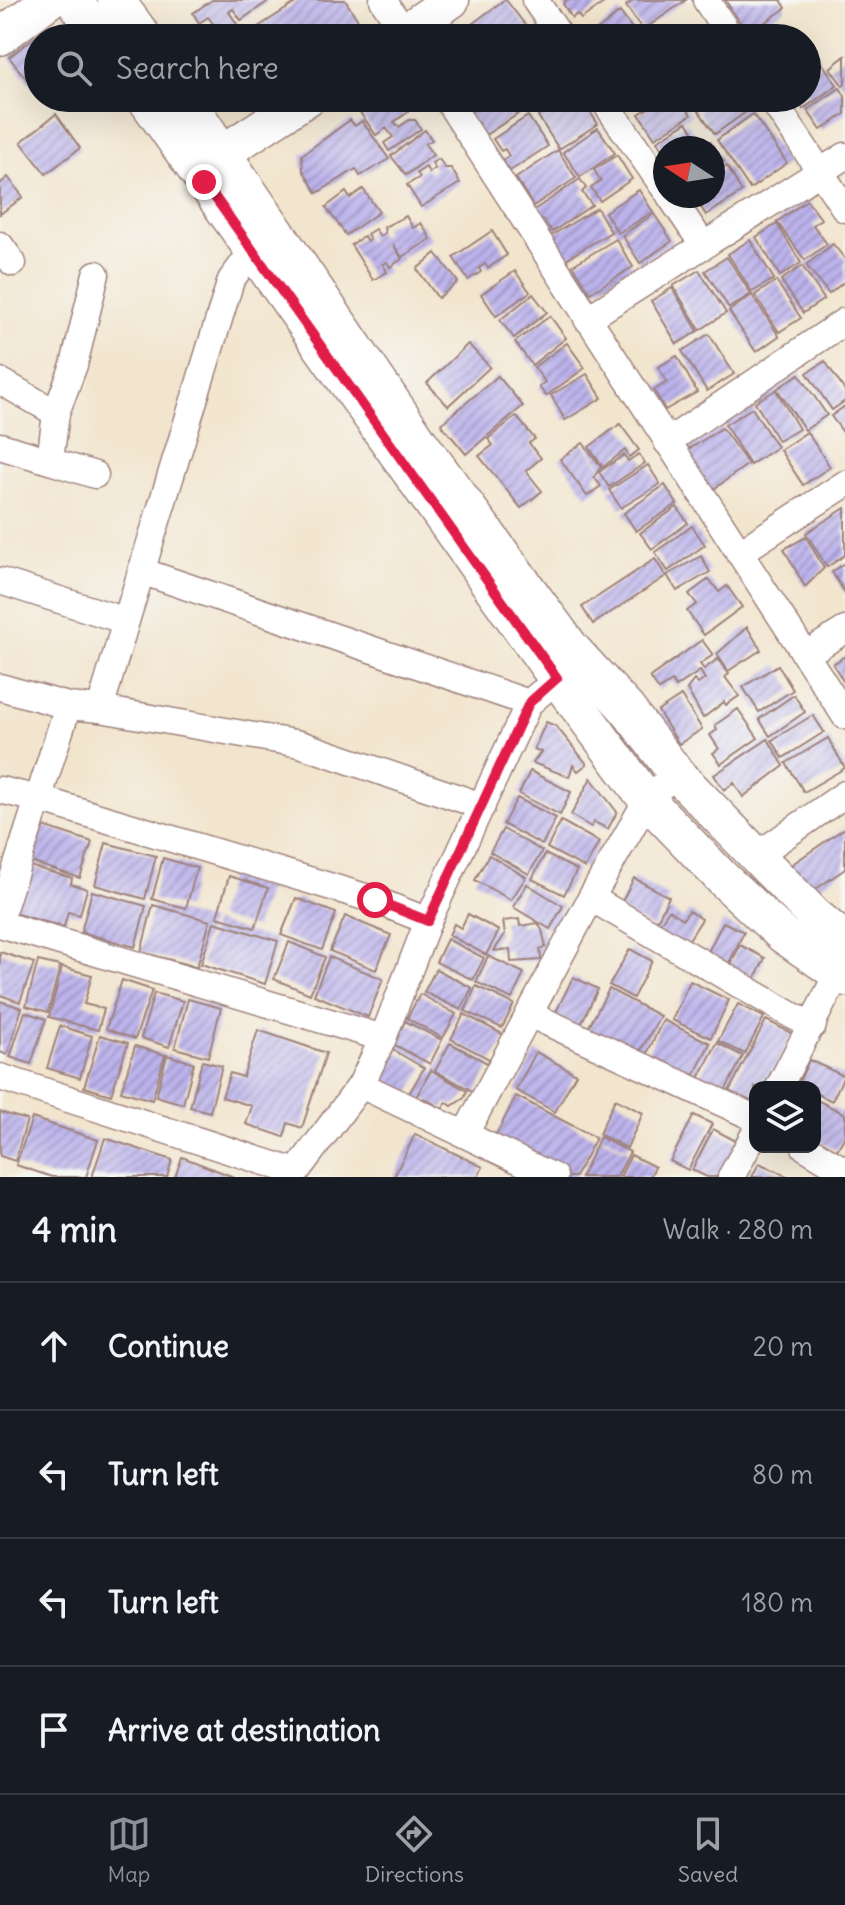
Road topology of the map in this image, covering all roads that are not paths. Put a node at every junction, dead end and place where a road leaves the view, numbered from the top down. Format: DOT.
graph roads {
  1 [pos="49,0"];
  2 [pos="74,0"];
  3 [pos="116,0"];
  4 [pos="383,0"];
  5 [pos="451,0"];
  6 [pos="535,0"];
  7 [pos="706,0"];
  8 [pos="92,24"];
  9 [pos="134,24"];
  10 [pos="396,24"];
  11 [pos="419,24"];
  12 [pos="551,24"];
  13 [pos="722,24"];
  14 [pos="0,37"];
  15 [pos="159,112"];
  16 [pos="190,112"];
  17 [pos="286,112"];
  18 [pos="455,112"];
  19 [pos="612,112"];
  20 [pos="780,112"];
  21 [pos="845,156"];
  22 [pos="210,162"];
  23 [pos="653,172"];
  24 [pos="821,173"];
  25 [pos="678,208"];
  26 [pos="845,209"];
  27 [pos="704,246"];
  28 [pos="252,252"];
  29 [pos="96,274"];
  30 [pos="587,319"];
  31 [pos="845,321"];
  32 [pos="0,381"];
  33 [pos="56,413"];
  34 [pos="667,442"];
  35 [pos="0,446"];
  36 [pos="50,461"];
  37 [pos="95,475"];
  38 [pos="845,484"];
  39 [pos="739,553"];
  40 [pos="141,571"];
  41 [pos="0,581"];
  42 [pos="126,621"];
  43 [pos="845,630"];
  44 [pos="805,655"];
  45 [pos="557,678"];
  46 [pos="0,687"];
  47 [pos="529,703"];
  48 [pos="68,706"];
  49 [pos="100,709"];
  50 [pos="845,716"];
  51 [pos="676,773"];
  52 [pos="0,790"];
  53 [pos="845,794"];
  54 [pos="39,799"];
  55 [pos="647,800"];
  56 [pos="482,806"];
  57 [pos="756,856"];
  58 [pos="591,898"];
  59 [pos="0,918"];
  60 [pos="428,921"];
  61 [pos="0,924"];
  62 [pos="843,964"];
  63 [pos="529,1014"];
  64 [pos="813,1025"];
  65 [pos="383,1038"];
  66 [pos="0,1077"];
  67 [pos="782,1081"];
  68 [pos="361,1085"];
  69 [pos="749,1115"];
  70 [pos="465,1134"];
  71 [pos="749,1144"];
  72 [pos="815,1153"];
  73 [pos="845,1171"];
  74 [pos="294,1175"];
  75 [pos="554,1177"];
  76 [pos="731,1177"];
  1 -- 14 [label="main road"];
  2 -- 8 [label="main road"];
  3 -- 9 [label="main road"];
  4 -- 10 [label="street"];
  5 -- 11 [label="main road"];
  6 -- 12 [label="street"];
  7 -- 13 [label="street"];
  15 -- 22 [label="main road"];
  16 -- 22 [label="main road"];
  17 -- 22 [label="main road"];
  18 -- 30 [label="street"];
  19 -- 23 [label="street"];
  20 -- 24 [label="street"];
  21 -- 24 [label="street"];
  22 -- 28 [label="main road"];
  22 -- 51 [label="main road"];
  24 -- 26 [label="street"];
  24 -- 27 [label="street"];
  25 -- 27 [label="street"];
  27 -- 30 [label="street"];
  28 -- 40 [label="street"];
  28 -- 45 [label="main road"];
  29 -- 33 [label="street"];
  30 -- 34 [label="street"];
  31 -- 34 [label="street"];
  32 -- 33 [label="street"];
  33 -- 36 [label="street"];
  34 -- 39 [label="street"];
  35 -- 36 [label="street"];
  36 -- 37 [label="street"];
  38 -- 39 [label="street"];
  39 -- 44 [label="street"];
  40 -- 42 [label="street"];
  40 -- 47 [label="street"];
  41 -- 42 [label="street"];
  42 -- 49 [label="street"];
  43 -- 44 [label="street"];
  44 -- 50 [label="street"];
  45 -- 47 [label="street"];
  45 -- 55 [label="main road"];
  46 -- 48 [label="street"];
  47 -- 56 [label="street"];
  48 -- 49 [label="street"];
  48 -- 54 [label="street"];
  49 -- 56 [label="street"];
  51 -- 55 [label="street"];
  51 -- 57 [label="main road"];
  52 -- 54 [label="street"];
  53 -- 57 [label="street"];
  54 -- 59 [label="street"];
  54 -- 60 [label="street"];
  55 -- 58 [label="street"];
  55 -- 62 [label="main road"];
  56 -- 60 [label="street"];
  57 -- 62 [label="main road"];
  58 -- 63 [label="street"];
  58 -- 64 [label="street"];
  60 -- 65 [label="street"];
  61 -- 65 [label="street"];
  62 -- 64 [label="street"];
  63 -- 69 [label="street"];
  63 -- 70 [label="street"];
  64 -- 67 [label="street"];
  65 -- 68 [label="street"];
  66 -- 74 [label="street"];
  68 -- 70 [label="street"];
  68 -- 74 [label="street"];
  70 -- 75 [label="street"];
  71 -- 76 [label="street"];
  72 -- 73 [label="street"];
}
